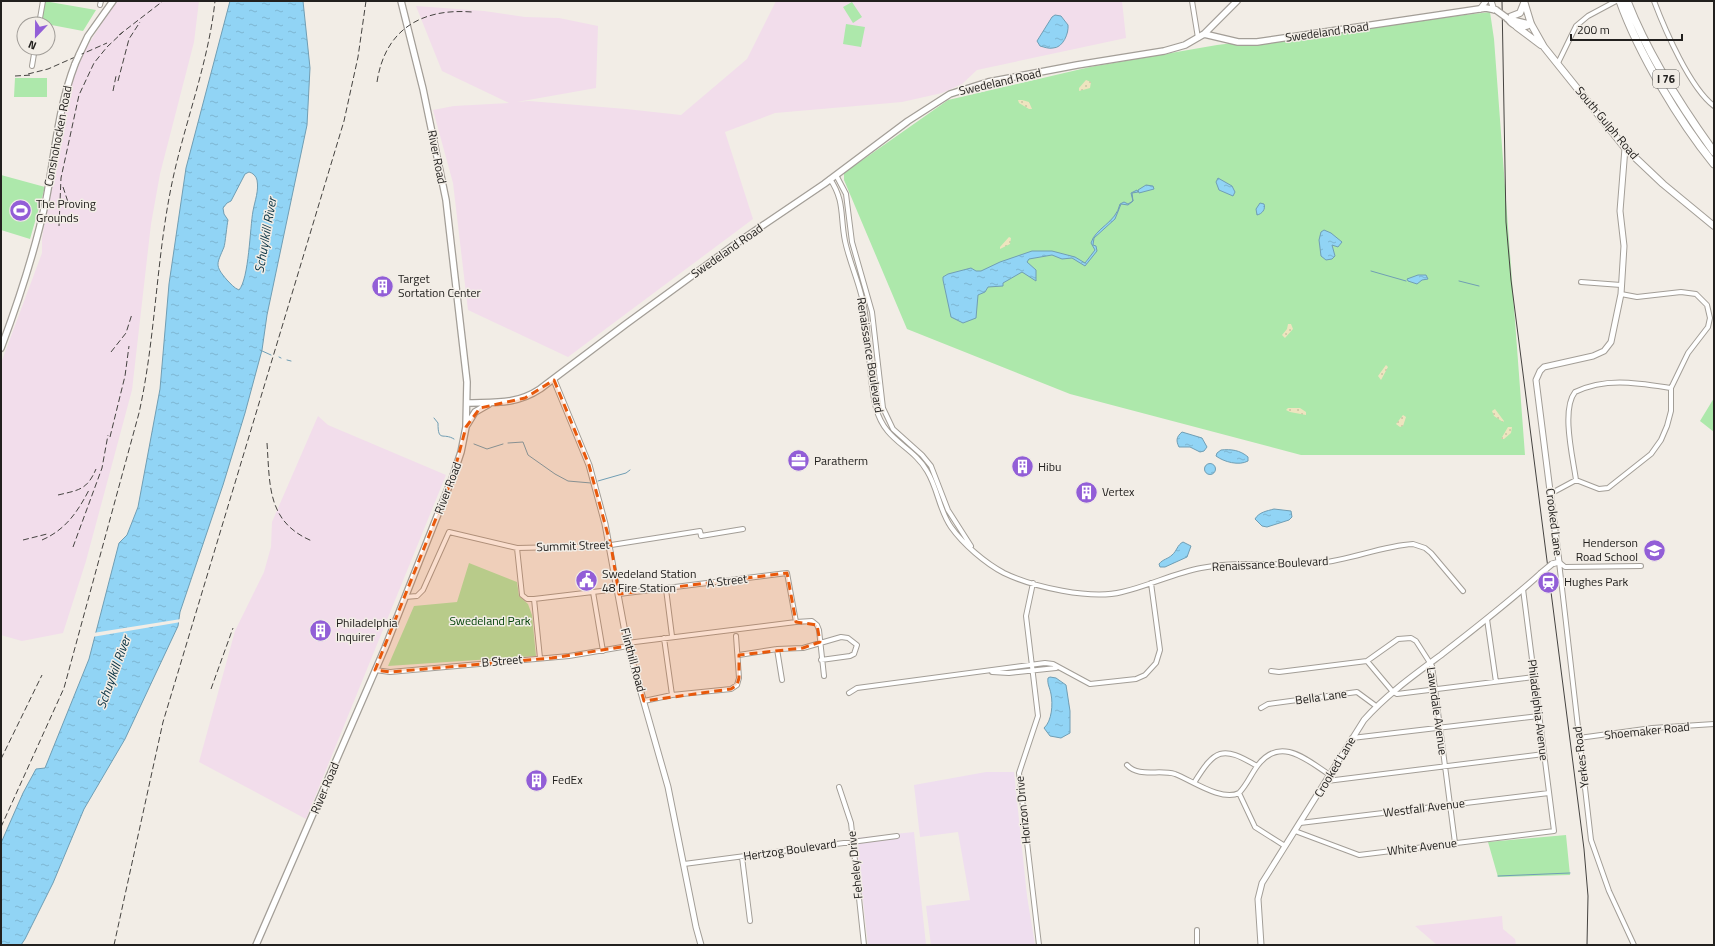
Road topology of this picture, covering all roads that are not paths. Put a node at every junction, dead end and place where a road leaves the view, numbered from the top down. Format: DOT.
graph roads {
  1 [pos="43,1"];
  2 [pos="113,1"];
  3 [pos="401,1"];
  4 [pos="1192,1"];
  5 [pos="1237,1"];
  6 [pos="1486,1"];
  7 [pos="1491,1"];
  8 [pos="1616,1"];
  9 [pos="1620,1"];
  10 [pos="1627,1"];
  11 [pos="1654,1"];
  12 [pos="1524,2"];
  13 [pos="1480,9"];
  14 [pos="1495,10"];
  15 [pos="40,16"];
  16 [pos="1507,19"];
  17 [pos="1531,24"];
  18 [pos="1517,27"];
  19 [pos="1204,34"];
  20 [pos="1198,38"];
  21 [pos="1544,47"];
  22 [pos="34,56"];
  23 [pos="1558,63"];
  24 [pos="32,66"];
  25 [pos="1714,106"];
  26 [pos="1625,148"];
  27 [pos="1714,152"];
  28 [pos="1713,164"];
  29 [pos="836,175"];
  30 [pos="830,179"];
  31 [pos="1714,226"];
  32 [pos="1581,282"];
  33 [pos="1621,285"];
  34 [pos="1621,294"];
  35 [pos="1,348"];
  36 [pos="554,380"];
  37 [pos="1671,388"];
  38 [pos="467,403"];
  39 [pos="490,403"];
  40 [pos="466,427"];
  41 [pos="1576,480"];
  42 [pos="1550,494"];
  43 [pos="742,529"];
  44 [pos="611,546"];
  45 [pos="517,548"];
  46 [pos="975,551"];
  47 [pos="1559,562"];
  48 [pos="1641,566"];
  49 [pos="1033,583"];
  50 [pos="1151,583"];
  51 [pos="666,589"];
  52 [pos="1523,589"];
  53 [pos="1463,591"];
  54 [pos="593,592"];
  55 [pos="618,592"];
  56 [pos="405,597"];
  57 [pos="534,599"];
  58 [pos="1487,619"];
  59 [pos="796,622"];
  60 [pos="672,636"];
  61 [pos="736,636"];
  62 [pos="664,638"];
  63 [pos="820,642"];
  64 [pos="628,645"];
  65 [pos="777,649"];
  66 [pos="602,652"];
  67 [pos="738,655"];
  68 [pos="540,658"];
  69 [pos="821,660"];
  70 [pos="1367,661"];
  71 [pos="1430,663"];
  72 [pos="1031,664"];
  73 [pos="1059,668"];
  74 [pos="375,670"];
  75 [pos="1032,670"];
  76 [pos="984,671"];
  77 [pos="1271,671"];
  78 [pos="824,676"];
  79 [pos="1534,677"];
  80 [pos="782,680"];
  81 [pos="1496,682"];
  82 [pos="1436,690"];
  83 [pos="849,692"];
  84 [pos="1393,692"];
  85 [pos="672,695"];
  86 [pos="644,701"];
  87 [pos="1376,706"];
  88 [pos="1261,708"];
  89 [pos="1539,716"];
  90 [pos="1714,724"];
  91 [pos="1440,728"];
  92 [pos="1352,738"];
  93 [pos="1579,738"];
  94 [pos="1544,754"];
  95 [pos="1127,764"];
  96 [pos="1257,766"];
  97 [pos="1445,766"];
  98 [pos="1330,775"];
  99 [pos="1327,781"];
  100 [pos="1194,783"];
  101 [pos="840,787"];
  102 [pos="1239,793"];
  103 [pos="1549,793"];
  104 [pos="1450,805"];
  105 [pos="1300,823"];
  106 [pos="1295,831"];
  107 [pos="1554,831"];
  108 [pos="897,836"];
  109 [pos="853,842"];
  110 [pos="1455,843"];
  111 [pos="1285,846"];
  112 [pos="742,857"];
  113 [pos="684,864"];
  114 [pos="750,921"];
  115 [pos="1197,930"];
  116 [pos="256,945"];
  117 [pos="701,945"];
  118 [pos="864,945"];
  119 [pos="1039,945"];
  120 [pos="1197,945"];
  121 [pos="1261,945"];
  122 [pos="1634,945"];
  1 -- 15 [label="street"];
  2 -- 35 [label="main road, Conshohocken Road, bridge"];
  3 -- 38 [label="main road, River Road"];
  4 -- 20 [label="street"];
  5 -- 19 [label="main road"];
  6 -- 13 [label="street"];
  7 -- 14 [label="street"];
  8 -- 23 [label="street"];
  9 -- 28 [label="highway, I 76"];
  10 -- 27 [label="highway, I 76"];
  11 -- 25 [label="street"];
  12 -- 16 [label="main road"];
  12 -- 17 [label="main road, South Gulph Road"];
  13 -- 14 [label="main road, Swedeland Road"];
  13 -- 19 [label="main road, Swedeland Road"];
  14 -- 16 [label="main road, bridge"];
  16 -- 17 [label="main road"];
  16 -- 18 [label="main road"];
  17 -- 18 [label="main road"];
  17 -- 21 [label="main road, South Gulph Road"];
  18 -- 21 [label="main road"];
  19 -- 20 [label="main road, Swedeland Road"];
  20 -- 29 [label="main road, Swedeland Road"];
  21 -- 23 [label="main road, South Gulph Road"];
  22 -- 24 [label="street"];
  23 -- 26 [label="main road, South Gulph Road"];
  26 -- 31 [label="main road, South Gulph Road"];
  26 -- 33 [label="street, Crooked Lane"];
  29 -- 30 [label="main road, Swedeland Road"];
  29 -- 46 [label="street, Renaissance Boulevard"];
  30 -- 36 [label="main road, Swedeland Road"];
  30 -- 46 [label="street, Renaissance Boulevard"];
  32 -- 33 [label="street"];
  33 -- 34 [label="street, Crooked Lane"];
  34 -- 37 [label="street"];
  34 -- 42 [label="street, Crooked Lane"];
  36 -- 39 [label="main road, Swedeland Road"];
  36 -- 44 [label="street, Flinthill Road"];
  37 -- 41 [label="street"];
  37 -- 41 [label="street"];
  38 -- 39 [label="main road, Swedeland Road"];
  38 -- 40 [label="main road, River Road"];
  39 -- 40 [label="main road"];
  40 -- 56 [label="main road, River Road"];
  41 -- 42 [label="street"];
  42 -- 47 [label="street, Crooked Lane"];
  43 -- 44 [label="street, Summit Street"];
  44 -- 45 [label="street, Summit Street"];
  44 -- 55 [label="street, Flinthill Road"];
  45 -- 56 [label="street, Summit Street"];
  45 -- 57 [label="street"];
  46 -- 49 [label="street, Renaissance Boulevard"];
  47 -- 48 [label="street"];
  47 -- 52 [label="street, Crooked Lane, bridge"];
  47 -- 93 [label="street, Yerkes Road"];
  49 -- 50 [label="street, Renaissance Boulevard"];
  49 -- 72 [label="street, Horizon Drive"];
  50 -- 53 [label="street, Renaissance Boulevard"];
  50 -- 73 [label="street"];
  51 -- 55 [label="street, A Street"];
  51 -- 59 [label="street, A Street"];
  51 -- 60 [label="street"];
  52 -- 58 [label="street, Crooked Lane"];
  52 -- 79 [label="street, Philadelphia Avenue"];
  54 -- 55 [label="street, A Street"];
  54 -- 57 [label="street, A Street"];
  54 -- 66 [label="street"];
  55 -- 64 [label="street, Flinthill Road"];
  56 -- 74 [label="main road, River Road"];
  57 -- 68 [label="street"];
  58 -- 71 [label="street, Crooked Lane"];
  58 -- 81 [label="street"];
  59 -- 60 [label="street, B Street"];
  59 -- 63 [label="street, B Street"];
  60 -- 62 [label="street, B Street"];
  61 -- 67 [label="street"];
  62 -- 64 [label="street, B Street"];
  62 -- 85 [label="street"];
  63 -- 65 [label="street"];
  63 -- 69 [label="street, B Street"];
  63 -- 69 [label="street"];
  64 -- 66 [label="street, B Street"];
  64 -- 86 [label="street, Flinthill Road"];
  65 -- 67 [label="street"];
  65 -- 80 [label="street"];
  66 -- 68 [label="street, B Street"];
  67 -- 85 [label="street"];
  68 -- 74 [label="street, B Street"];
  69 -- 78 [label="street, B Street"];
  70 -- 71 [label="street, Lawndale Avenue"];
  70 -- 77 [label="street, Lawndale Avenue"];
  70 -- 84 [label="street"];
  71 -- 82 [label="street, Lawndale Avenue"];
  71 -- 84 [label="street, Crooked Lane"];
  72 -- 73 [label="street"];
  72 -- 75 [label="street, Horizon Drive"];
  72 -- 76 [label="street"];
  73 -- 75 [label="street"];
  74 -- 116 [label="main road, River Road"];
  75 -- 76 [label="street"];
  75 -- 119 [label="street, Horizon Drive"];
  76 -- 83 [label="street"];
  79 -- 81 [label="street"];
  79 -- 89 [label="street, Philadelphia Avenue"];
  81 -- 82 [label="street"];
  82 -- 84 [label="street"];
  82 -- 91 [label="street, Lawndale Avenue"];
  84 -- 87 [label="street, Crooked Lane"];
  85 -- 86 [label="street"];
  86 -- 113 [label="street, Flinthill Road"];
  87 -- 88 [label="street, Bella Lane"];
  87 -- 92 [label="street, Crooked Lane"];
  89 -- 91 [label="street"];
  89 -- 94 [label="street, Philadelphia Avenue"];
  90 -- 93 [label="street, Shoemaker Road"];
  91 -- 92 [label="street"];
  91 -- 97 [label="street, Lawndale Avenue"];
  92 -- 98 [label="street, Crooked Lane"];
  93 -- 122 [label="street, Yerkes Road"];
  94 -- 97 [label="street"];
  94 -- 103 [label="street, Philadelphia Avenue"];
  95 -- 100 [label="street"];
  96 -- 98 [label="street"];
  96 -- 100 [label="street"];
  96 -- 102 [label="street"];
  97 -- 99 [label="street"];
  97 -- 104 [label="street, Lawndale Avenue"];
  98 -- 99 [label="street, Crooked Lane"];
  99 -- 105 [label="street, Crooked Lane"];
  100 -- 102 [label="street"];
  101 -- 109 [label="street, Feheley Drive"];
  102 -- 111 [label="street"];
  103 -- 104 [label="street, Westfall Avenue"];
  103 -- 107 [label="street, Philadelphia Avenue"];
  104 -- 105 [label="street, Westfall Avenue"];
  104 -- 110 [label="street, Lawndale Avenue"];
  105 -- 106 [label="street, Crooked Lane"];
  106 -- 110 [label="street, White Avenue"];
  106 -- 111 [label="street, Crooked Lane"];
  107 -- 110 [label="street, White Avenue"];
  108 -- 109 [label="street, Hertzog Boulevard"];
  109 -- 112 [label="street, Hertzog Boulevard"];
  109 -- 118 [label="street, Feheley Drive"];
  111 -- 121 [label="street, Crooked Lane"];
  112 -- 113 [label="street, Hertzog Boulevard"];
  112 -- 114 [label="street"];
  113 -- 117 [label="street, Flinthill Road"];
  115 -- 120 [label="street"];
}
